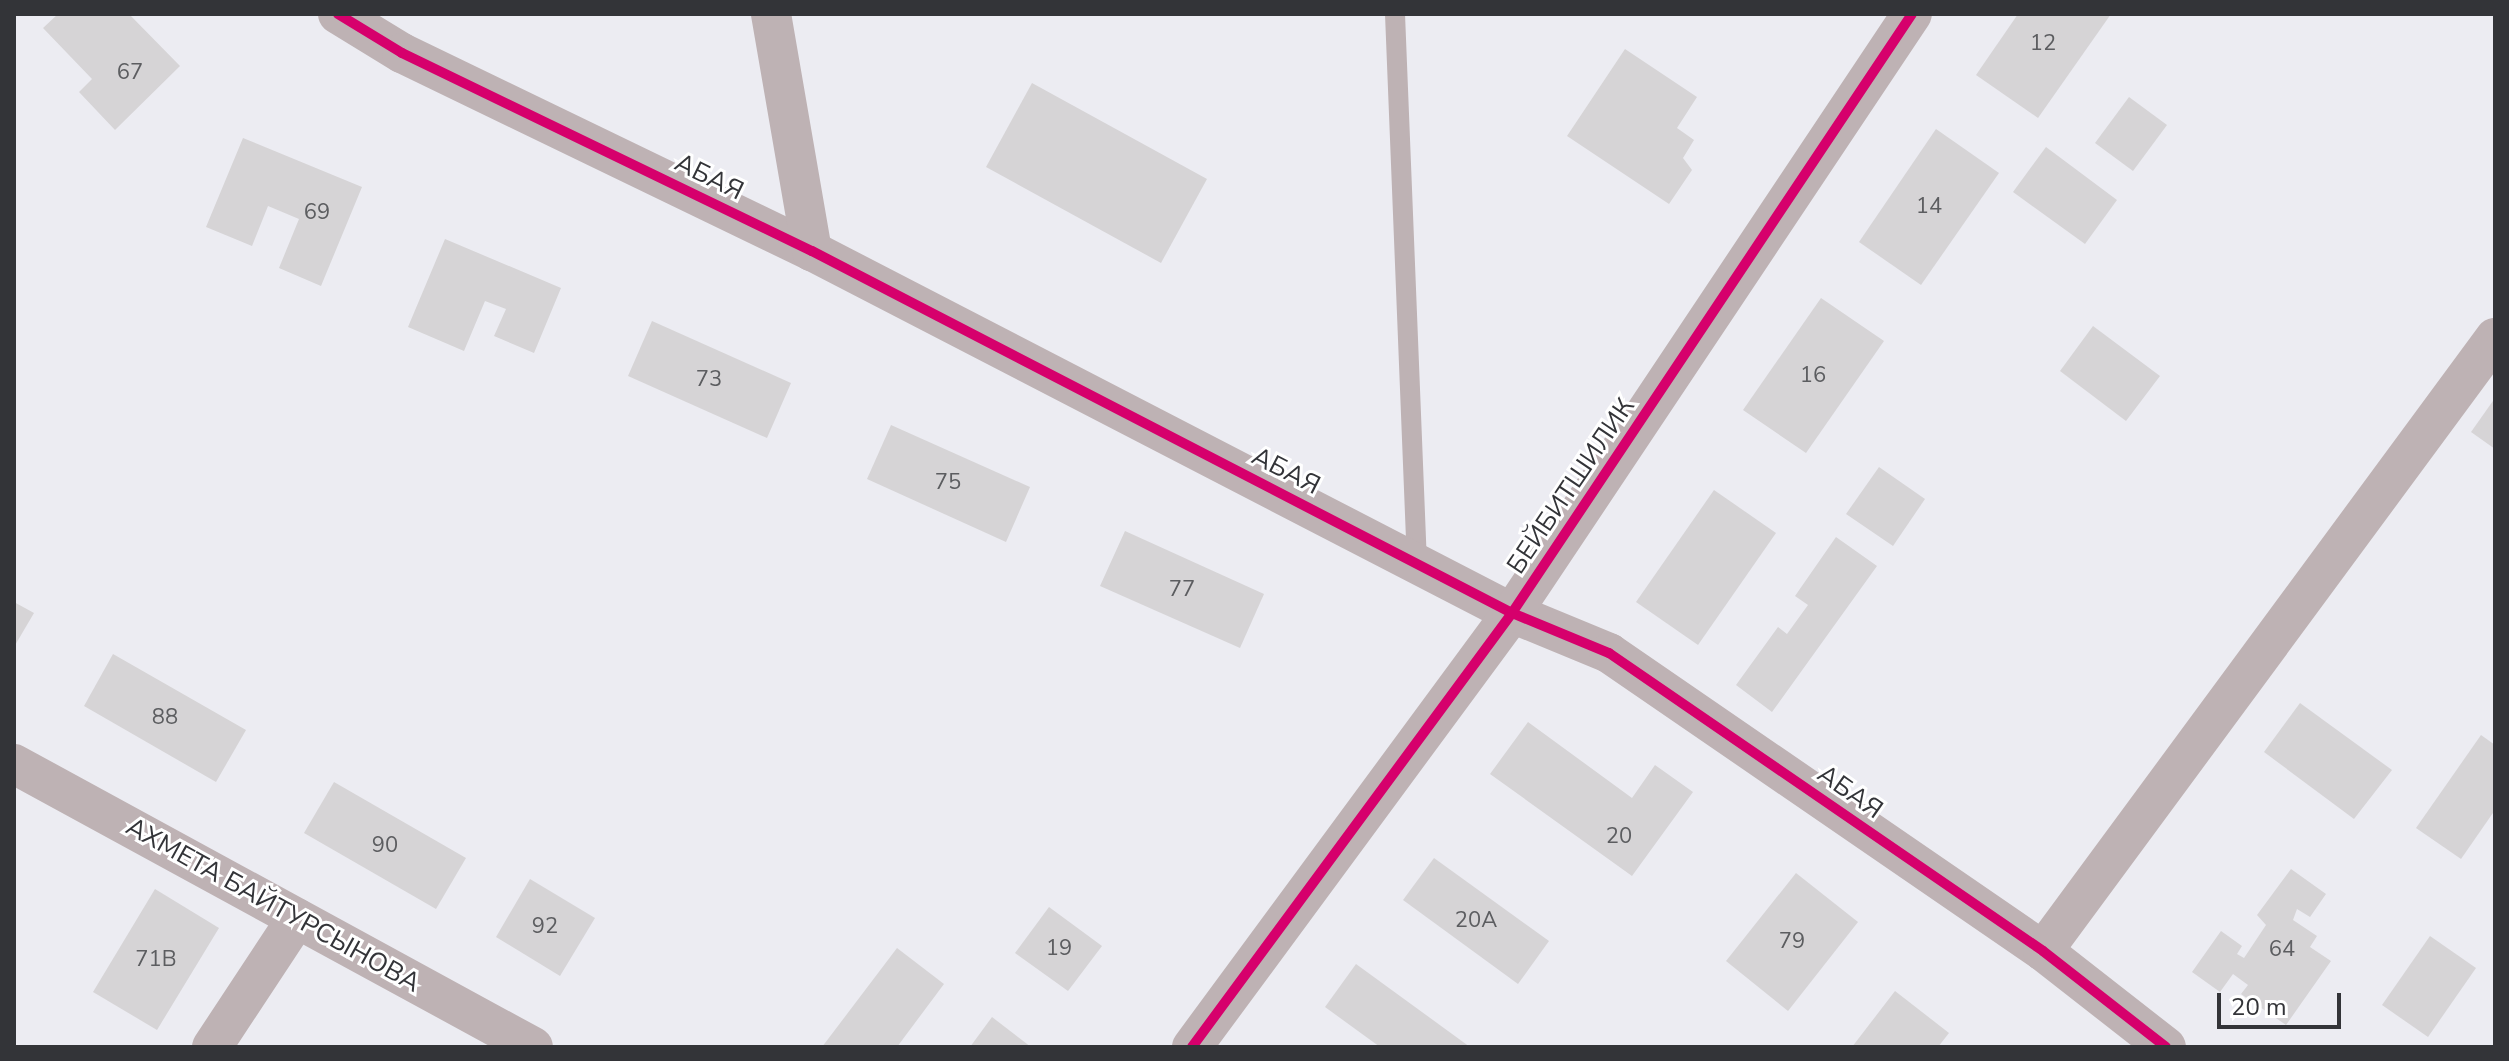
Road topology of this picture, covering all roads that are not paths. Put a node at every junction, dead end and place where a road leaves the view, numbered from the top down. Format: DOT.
graph roads {
  1 [pos="338,14"];
  2 [pos="771,14"];
  3 [pos="1395,14"];
  4 [pos="1912,14"];
  5 [pos="812,251"];
  6 [pos="2495,338"];
  7 [pos="1417,563"];
  8 [pos="1512,613"];
  9 [pos="14,764"];
  10 [pos="297,918"];
  11 [pos="2043,951"];
  12 [pos="212,1047"];
  13 [pos="533,1047"];
  14 [pos="1192,1047"];
  15 [pos="2166,1047"];
  1 -- 5 [label="street, АБАЯ"];
  2 -- 5 [label="street"];
  3 -- 7 [label="lane"];
  4 -- 8 [label="street, БЕЙБИТШИЛИК"];
  5 -- 7 [label="street, АБАЯ"];
  6 -- 11 [label="street"];
  7 -- 8 [label="street, АБАЯ"];
  8 -- 11 [label="street, АБАЯ"];
  8 -- 14 [label="street, БЕЙБИТШИЛИК"];
  9 -- 10 [label="street, АХМЕТА БАЙТУРСЫНОВА"];
  10 -- 12 [label="street"];
  10 -- 13 [label="street, АХМЕТА БАЙТУРСЫНОВА"];
  11 -- 15 [label="street, АБАЯ"];
}
